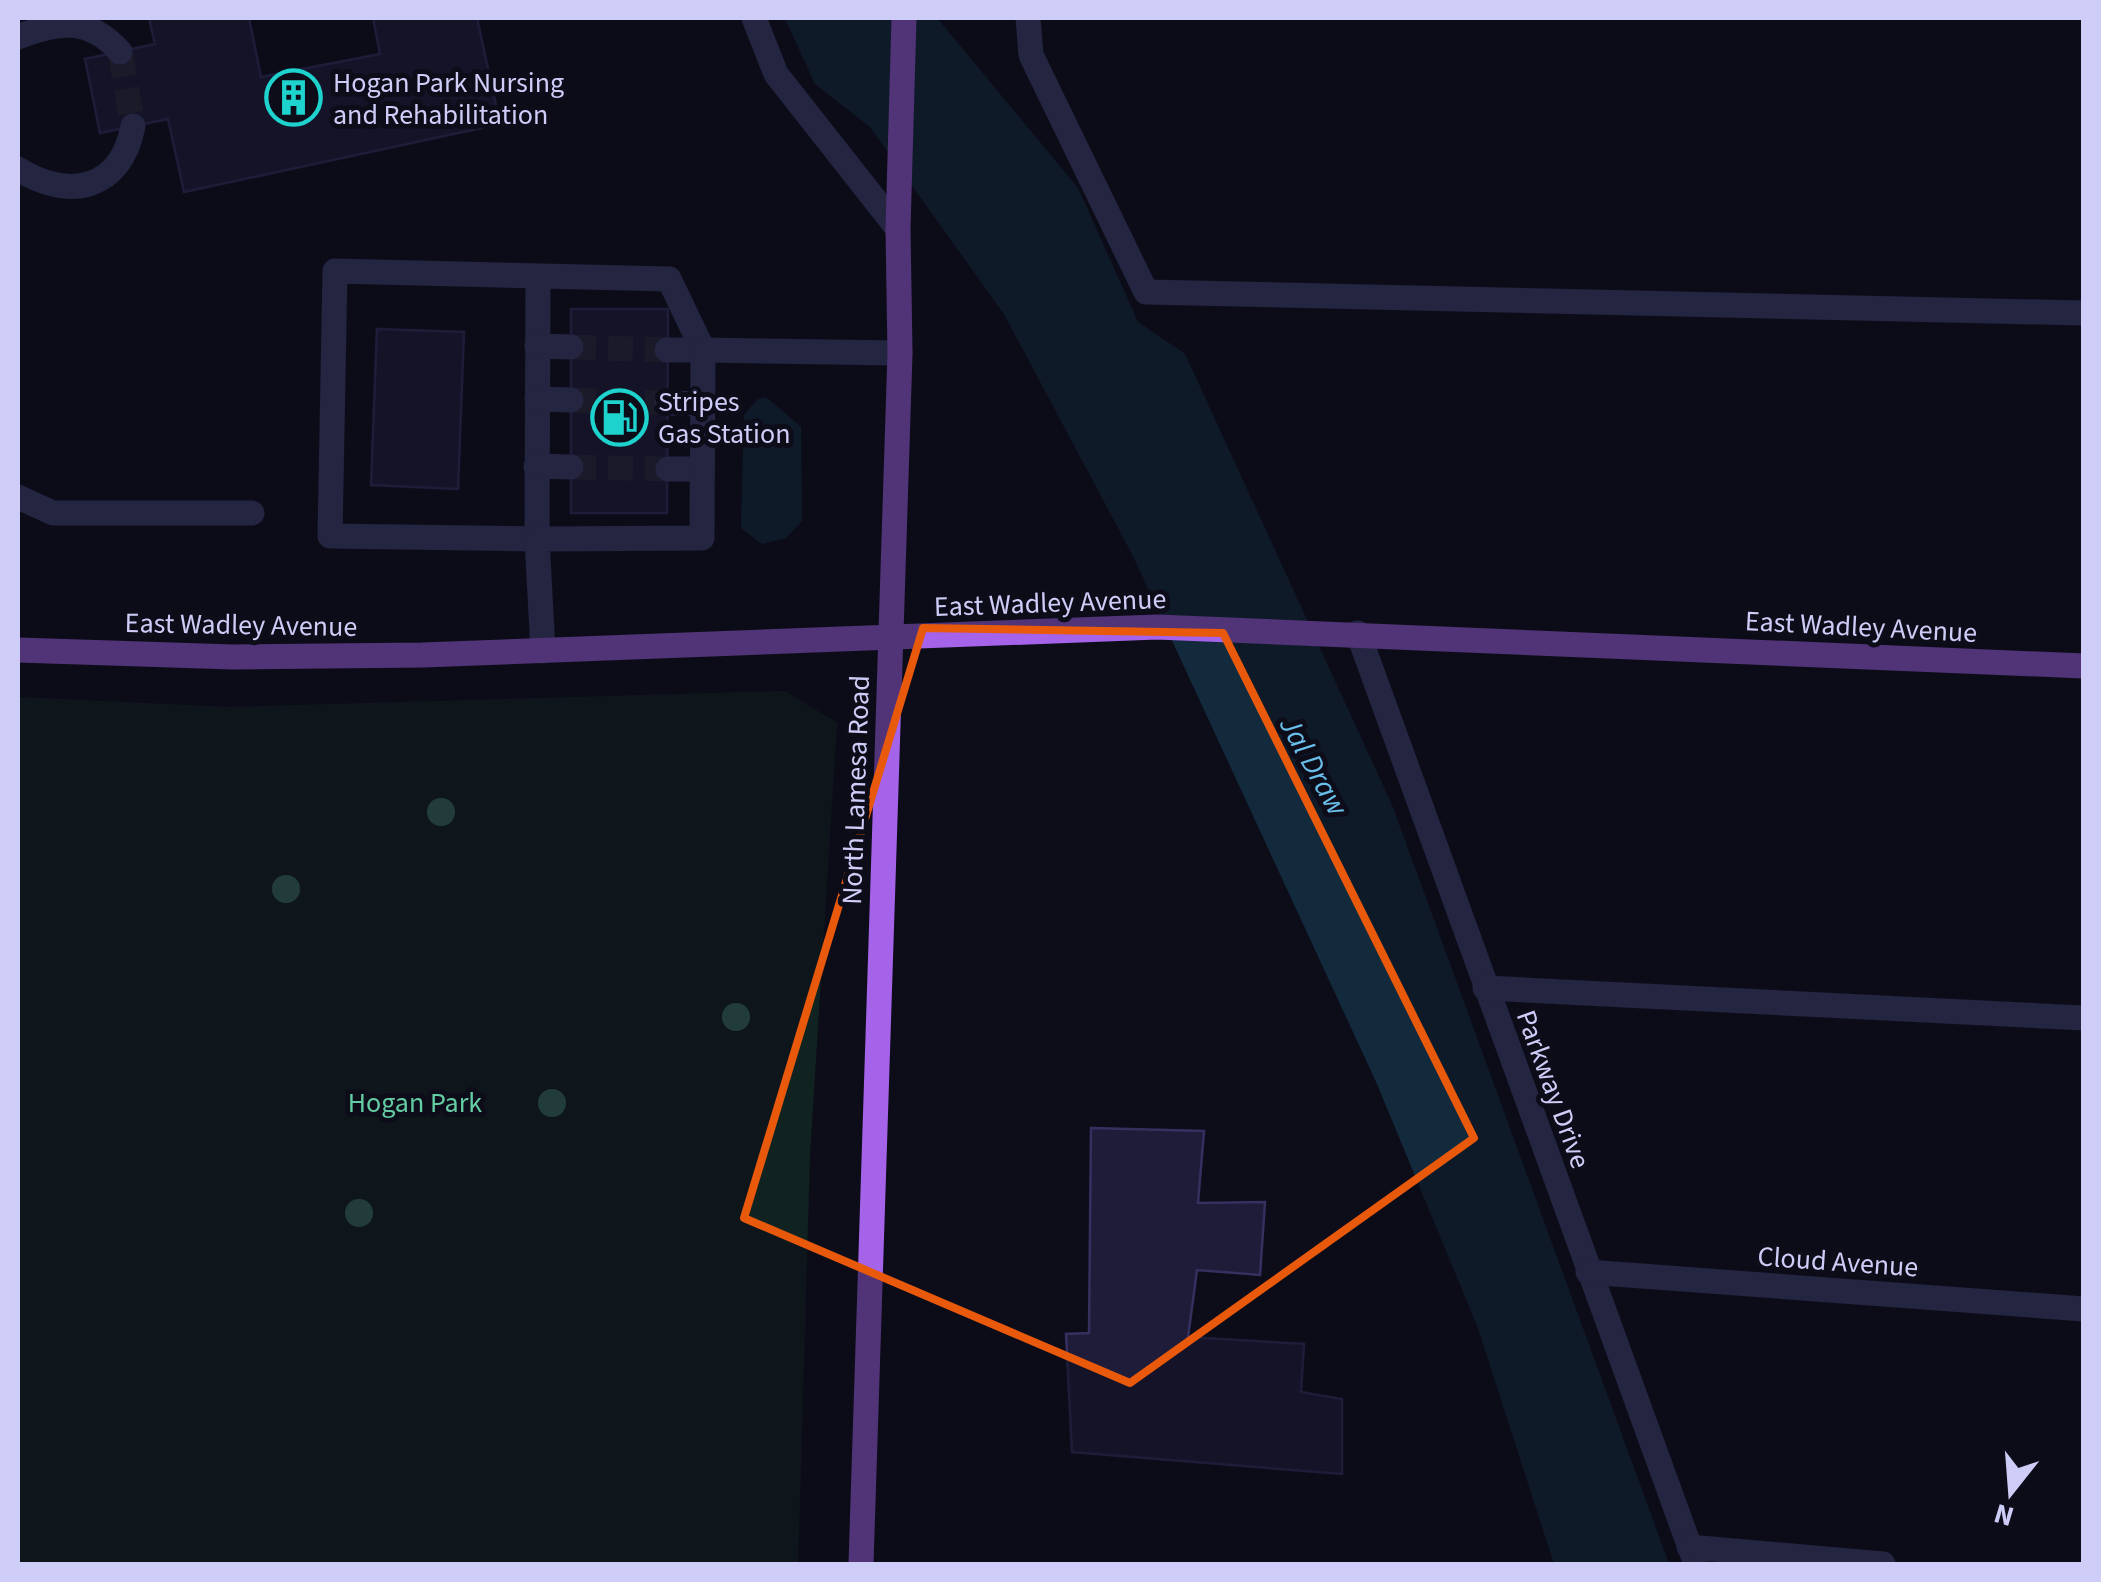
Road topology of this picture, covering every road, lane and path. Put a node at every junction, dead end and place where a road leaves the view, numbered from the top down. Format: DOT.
graph roads {
  1 [pos="754,18"];
  2 [pos="904,18"];
  3 [pos="1028,18"];
  4 [pos="18,37"];
  5 [pos="120,52"];
  6 [pos="133,126"];
  7 [pos="18,169"];
  8 [pos="898,229"];
  9 [pos="538,278"];
  10 [pos="2084,313"];
  11 [pos="537,346"];
  12 [pos="571,347"];
  13 [pos="668,350"];
  14 [pos="703,350"];
  15 [pos="900,353"];
  16 [pos="537,399"];
  17 [pos="571,400"];
  18 [pos="667,403"];
  19 [pos="702,404"];
  20 [pos="536,466"];
  21 [pos="571,467"];
  22 [pos="668,469"];
  23 [pos="700,469"];
  24 [pos="18,497"];
  25 [pos="252,513"];
  26 [pos="537,540"];
  27 [pos="1358,633"];
  28 [pos="890,638"];
  29 [pos="18,650"];
  30 [pos="543,650"];
  31 [pos="2084,666"];
  32 [pos="1485,988"];
  33 [pos="2084,1018"];
  34 [pos="1588,1272"];
  35 [pos="2084,1309"];
  36 [pos="1692,1556"];
  37 [pos="862,1564"];
  38 [pos="1883,1564"];
  1 -- 8 [label="street"];
  2 -- 8 [label="main road, North Lamesa Road"];
  3 -- 10 [label="street"];
  4 -- 5 [label="street"];
  6 -- 7 [label="street"];
  8 -- 15 [label="main road, North Lamesa Road"];
  9 -- 11 [label="street"];
  9 -- 14 [label="street"];
  9 -- 26 [label="street"];
  11 -- 12 [label="street"];
  11 -- 16 [label="street"];
  13 -- 14 [label="street"];
  14 -- 15 [label="street"];
  14 -- 19 [label="street"];
  15 -- 28 [label="main road, North Lamesa Road"];
  16 -- 17 [label="street"];
  16 -- 20 [label="street"];
  18 -- 19 [label="street"];
  19 -- 23 [label="street"];
  20 -- 21 [label="street"];
  20 -- 26 [label="street"];
  22 -- 23 [label="street"];
  23 -- 26 [label="street"];
  24 -- 25 [label="street"];
  26 -- 30 [label="street"];
  27 -- 28 [label="main road, East Wadley Avenue"];
  27 -- 31 [label="main road, East Wadley Avenue"];
  27 -- 32 [label="street, Parkway Drive"];
  28 -- 30 [label="main road, East Wadley Avenue"];
  28 -- 37 [label="main road, North Lamesa Road"];
  29 -- 30 [label="main road, East Wadley Avenue"];
  32 -- 33 [label="street"];
  32 -- 34 [label="street, Parkway Drive"];
  34 -- 35 [label="street, Cloud Avenue"];
  34 -- 36 [label="street, Parkway Drive"];
  36 -- 38 [label="street"];
}
